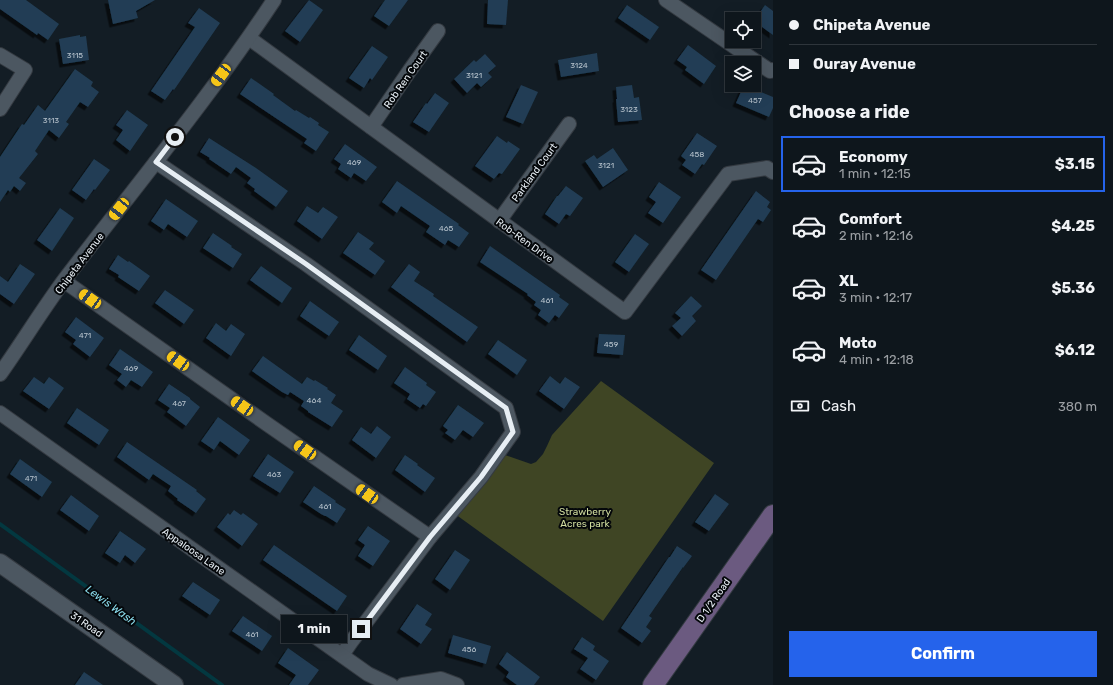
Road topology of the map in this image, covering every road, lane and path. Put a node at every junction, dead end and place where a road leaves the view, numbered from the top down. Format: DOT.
graph roads {
  1 [pos="274,0"];
  2 [pos="666,0"];
  3 [pos="438,31"];
  4 [pos="249,38"];
  5 [pos="0,55"];
  6 [pos="773,70"];
  7 [pos="0,109"];
  8 [pos="569,124"];
  9 [pos="371,127"];
  10 [pos="156,162"];
  11 [pos="773,172"];
  12 [pos="499,220"];
  13 [pos="64,281"];
  14 [pos="0,374"];
  15 [pos="0,413"];
  16 [pos="773,514"];
  17 [pos="430,537"];
  18 [pos="0,563"];
  19 [pos="342,656"];
  20 [pos="174,685"];
  21 [pos="391,685"];
  22 [pos="403,685"];
  23 [pos="457,685"];
  24 [pos="653,685"];
  1 -- 4 [label="street, Chipeta Avenue"];
  2 -- 6 [label="street"];
  3 -- 9 [label="street, Rob Ren Court"];
  4 -- 9 [label="street, Rob-Ren Drive"];
  4 -- 10 [label="street, Chipeta Avenue"];
  5 -- 7 [label="street"];
  8 -- 12 [label="street, Parkland Court"];
  9 -- 12 [label="street, Rob-Ren Drive"];
  10 -- 13 [label="street, Chipeta Avenue"];
  10 -- 17 [label="street"];
  11 -- 12 [label="street, Rob-Ren Drive"];
  13 -- 14 [label="street, Chipeta Avenue"];
  13 -- 17 [label="street"];
  15 -- 19 [label="street, Appaloosa Lane"];
  16 -- 24 [label="main road, D 1/2 Road"];
  17 -- 19 [label="street"];
  18 -- 20 [label="street, 31 Road"];
  19 -- 21 [label="street, Appaloosa Lane"];
  22 -- 23 [label="street"];
}
